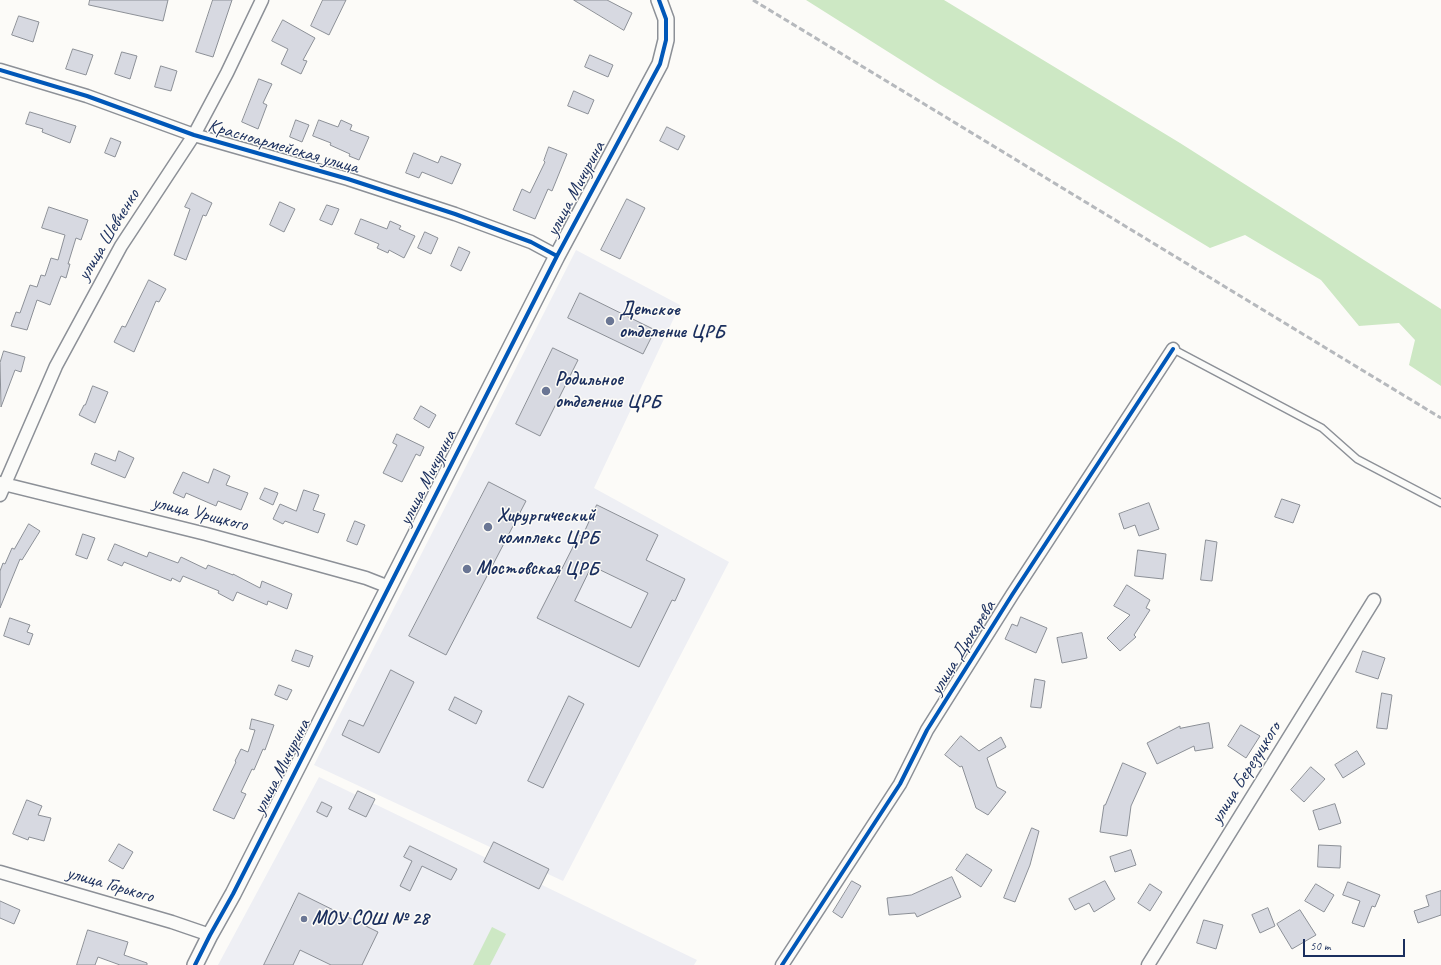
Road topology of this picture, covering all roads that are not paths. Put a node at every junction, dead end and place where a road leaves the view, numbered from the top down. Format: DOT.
graph roads {
  1 [pos="262,0"];
  2 [pos="659,0"];
  3 [pos="0,70"];
  4 [pos="194,135"];
  5 [pos="557,256"];
  6 [pos="1173,349"];
  7 [pos="3,484"];
  8 [pos="0,495"];
  9 [pos="1441,503"];
  10 [pos="389,587"];
  11 [pos="1374,600"];
  12 [pos="0,872"];
  13 [pos="210,935"];
  14 [pos="195,965"];
  15 [pos="782,965"];
  16 [pos="1148,965"];
  1 -- 4 [label="street, улица Шевченко"];
  2 -- 5 [label="street, улица Мичурина"];
  3 -- 4 [label="street, Красноармейская улица"];
  4 -- 5 [label="street, Красноармейская улица"];
  4 -- 7 [label="street, улица Шевченко"];
  5 -- 10 [label="street, улица Мичурина"];
  6 -- 9 [label="lane"];
  6 -- 15 [label="street, улица Дюкарева"];
  7 -- 8 [label="street, улица Шевченко"];
  7 -- 10 [label="street, улица Урицкого"];
  10 -- 13 [label="street, улица Мичурина"];
  11 -- 16 [label="street, улица Березуцкого"];
  12 -- 13 [label="street, улица Горького"];
  13 -- 14 [label="street, улица Мичурина"];
}
